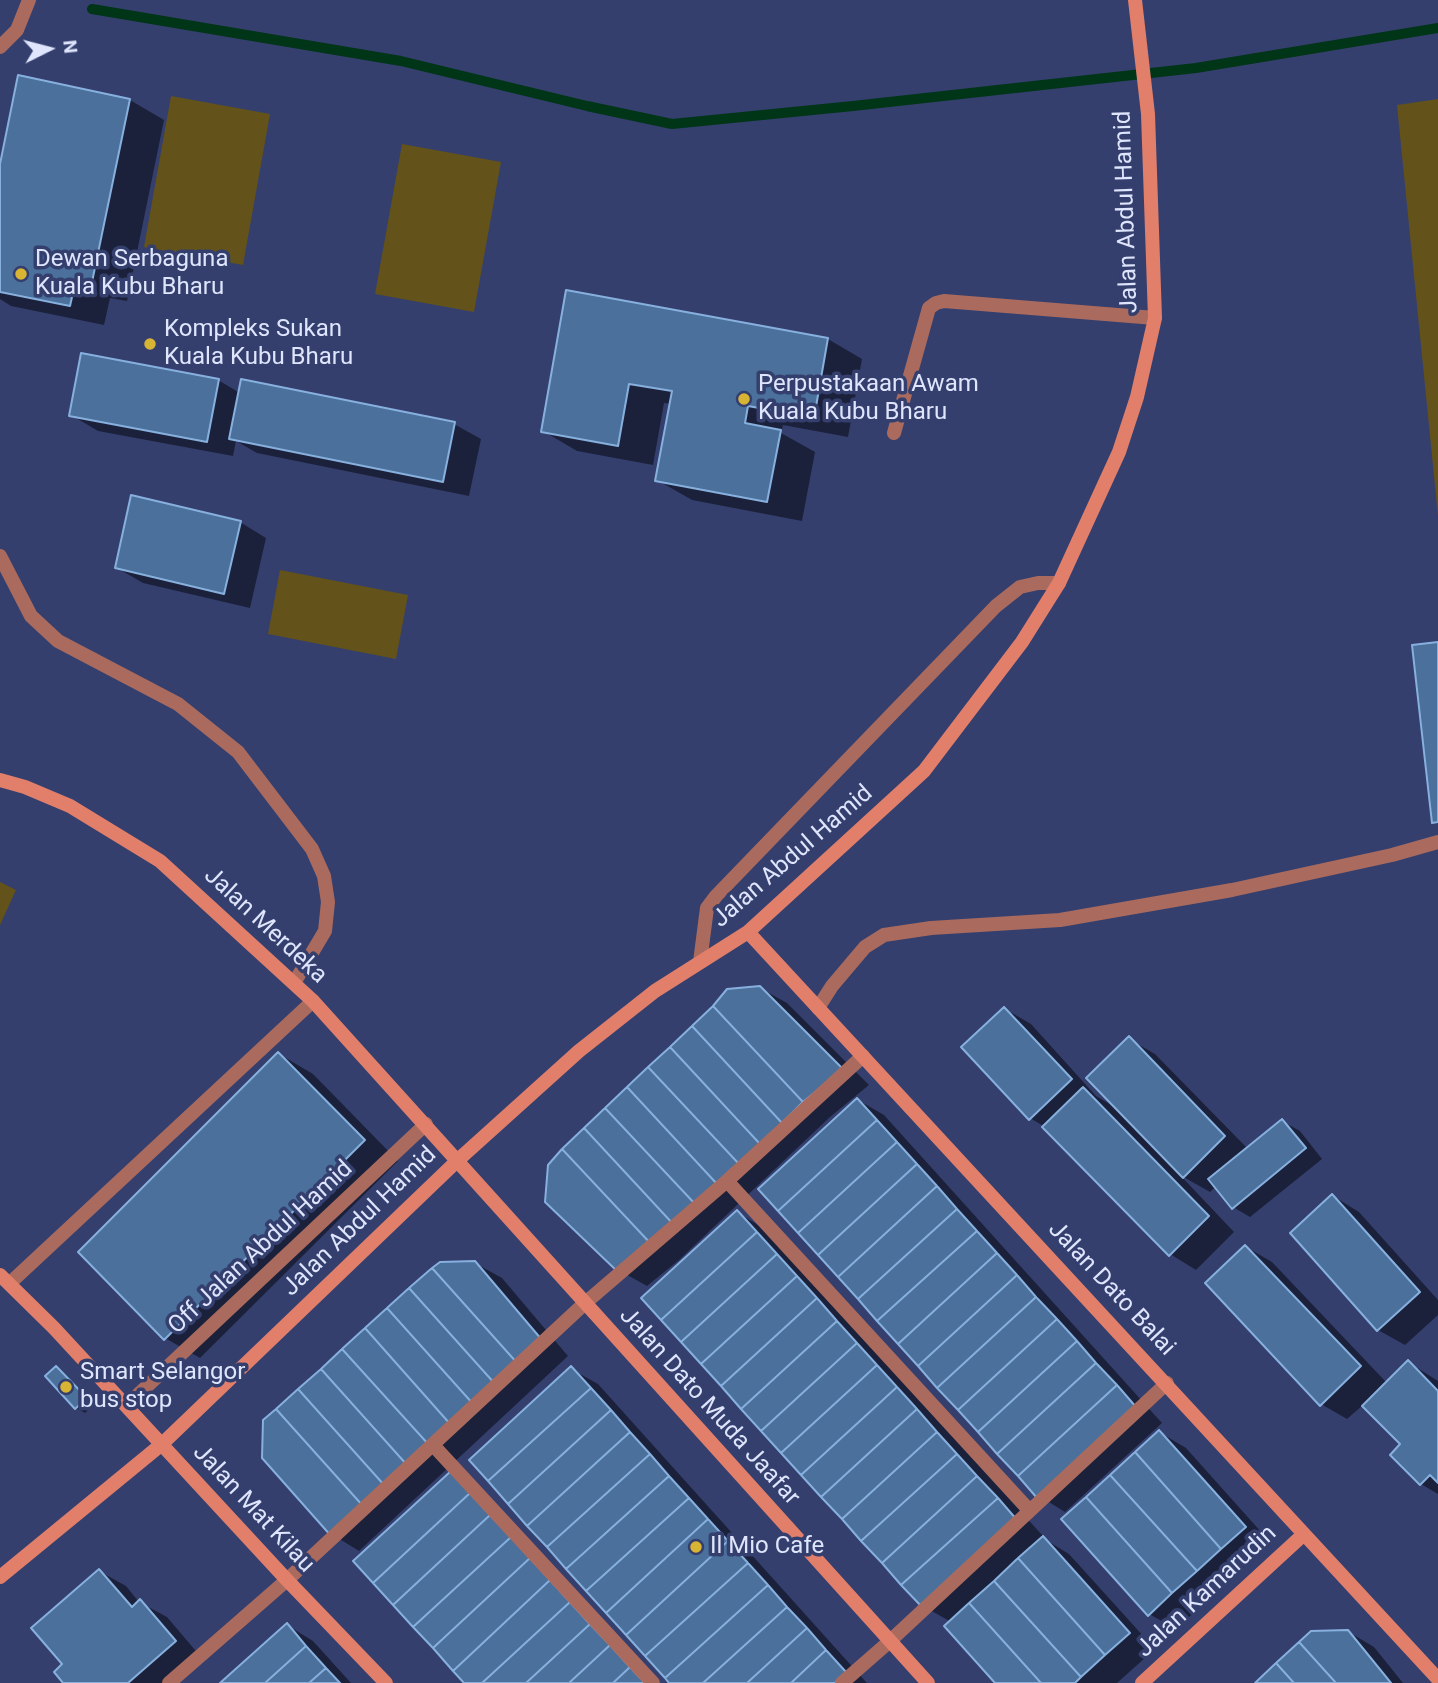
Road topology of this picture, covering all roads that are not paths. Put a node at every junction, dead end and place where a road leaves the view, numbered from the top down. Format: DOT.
graph roads {
  1 [pos="29,0"];
  2 [pos="1135,5"];
  3 [pos="0,47"];
  4 [pos="1154,318"];
  5 [pos="894,433"];
  6 [pos="0,556"];
  7 [pos="1059,583"];
  8 [pos="0,780"];
  9 [pos="1438,842"];
  10 [pos="748,932"];
  11 [pos="700,962"];
  12 [pos="294,983"];
  13 [pos="313,1001"];
  14 [pos="818,1008"];
  15 [pos="863,1056"];
  16 [pos="426,1124"];
  17 [pos="458,1160"];
  18 [pos="727,1181"];
  19 [pos="5,1279"];
  20 [pos="584,1304"];
  21 [pos="1167,1383"];
  22 [pos="127,1405"];
  23 [pos="162,1444"];
  24 [pos="433,1445"];
  25 [pos="1029,1510"];
  26 [pos="1304,1534"];
  27 [pos="0,1577"];
  28 [pos="287,1580"];
  29 [pos="890,1642"];
  30 [pos="1438,1679"];
  31 [pos="169,1683"];
  32 [pos="386,1683"];
  33 [pos="653,1683"];
  34 [pos="842,1683"];
  35 [pos="928,1683"];
  36 [pos="1142,1683"];
  1 -- 3 [label="street"];
  2 -- 4 [label="street, Jalan Abdul Hamid"];
  4 -- 5 [label="street"];
  4 -- 7 [label="street, Jalan Abdul Hamid"];
  6 -- 12 [label="street"];
  7 -- 10 [label="street, Jalan Abdul Hamid"];
  7 -- 11 [label="street"];
  8 -- 12 [label="street, Jalan Merdeka"];
  9 -- 14 [label="street"];
  10 -- 11 [label="street, Jalan Abdul Hamid"];
  10 -- 14 [label="street, Jalan Dato Balai"];
  11 -- 17 [label="street, Jalan Abdul Hamid"];
  12 -- 13 [label="street, Jalan Merdeka"];
  13 -- 16 [label="street, Jalan Merdeka"];
  13 -- 19 [label="street"];
  14 -- 15 [label="street, Jalan Dato Balai"];
  15 -- 18 [label="street"];
  15 -- 21 [label="street, Jalan Dato Balai"];
  16 -- 17 [label="street, Jalan Merdeka"];
  16 -- 22 [label="street, Off Jalan Abdul Hamid"];
  17 -- 20 [label="street, Jalan Dato Muda Jaafar"];
  17 -- 23 [label="street, Jalan Abdul Hamid"];
  18 -- 20 [label="street"];
  18 -- 25 [label="street"];
  19 -- 22 [label="street, Jalan Mat Kilau"];
  20 -- 24 [label="street"];
  20 -- 29 [label="street, Jalan Dato Muda Jaafar"];
  21 -- 25 [label="street"];
  21 -- 26 [label="street, Jalan Dato Balai"];
  22 -- 23 [label="street, Jalan Mat Kilau"];
  23 -- 27 [label="street, Jalan Abdul Hamid"];
  23 -- 28 [label="street, Jalan Mat Kilau"];
  24 -- 28 [label="street"];
  24 -- 33 [label="street"];
  25 -- 29 [label="street"];
  26 -- 30 [label="street, Jalan Dato Balai"];
  26 -- 36 [label="street, Jalan Kamarudin"];
  28 -- 31 [label="street"];
  28 -- 32 [label="street, Jalan Mat Kilau"];
  29 -- 34 [label="street"];
  29 -- 35 [label="street, Jalan Dato Muda Jaafar"];
}
